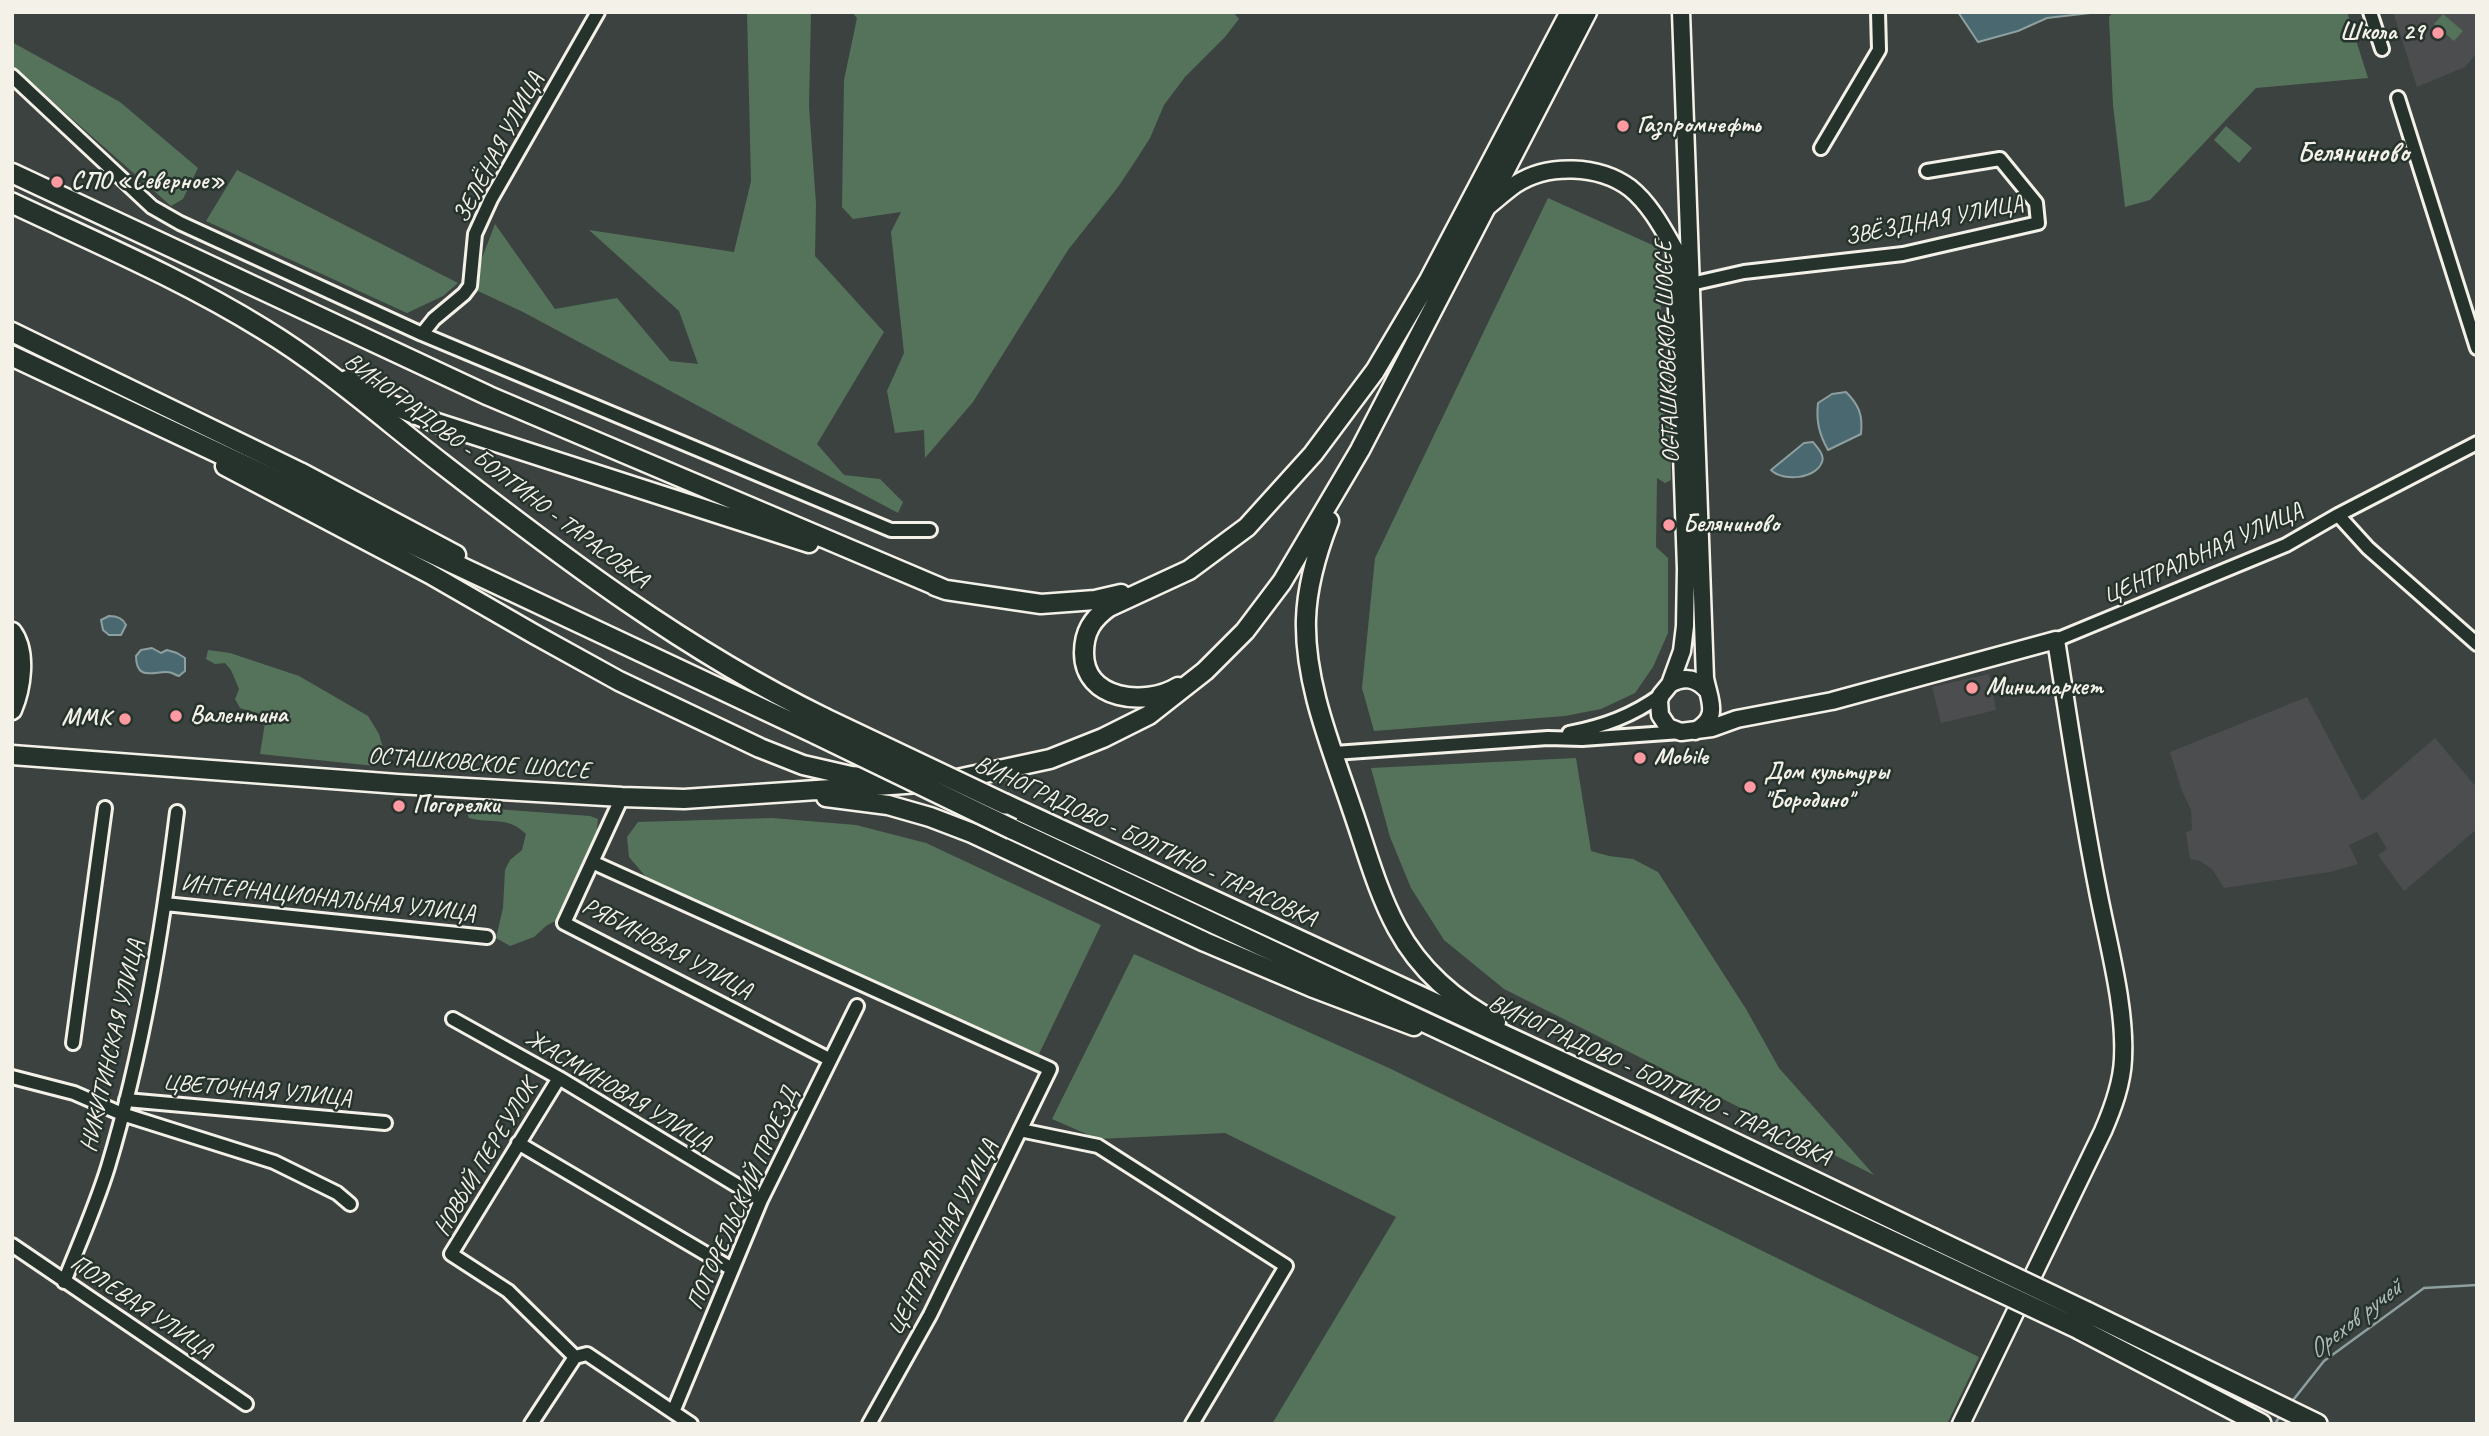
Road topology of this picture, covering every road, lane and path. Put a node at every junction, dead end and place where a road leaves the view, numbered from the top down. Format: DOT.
graph roads {
  1 [pos="598,12"];
  2 [pos="1570,12"];
  3 [pos="1587,12"];
  4 [pos="1681,12"];
  5 [pos="1878,12"];
  6 [pos="2370,12"];
  7 [pos="2382,48"];
  8 [pos="12,76"];
  9 [pos="2398,98"];
  10 [pos="1821,148"];
  11 [pos="1927,171"];
  12 [pos="12,173"];
  13 [pos="12,203"];
  14 [pos="1485,208"];
  15 [pos="1690,284"];
  16 [pos="264,329"];
  17 [pos="12,332"];
  18 [pos="422,334"];
  19 [pos="2477,348"];
  20 [pos="16,358"];
  21 [pos="2477,443"];
  22 [pos="1348,472"];
  23 [pos="2338,515"];
  24 [pos="930,530"];
  25 [pos="1152,586"];
  26 [pos="946,590"];
  27 [pos="13,631"];
  28 [pos="2056,640"];
  29 [pos="2477,644"];
  30 [pos="626,646"];
  31 [pos="2022,649"];
  32 [pos="1205,671"];
  33 [pos="2062,678"];
  34 [pos="1665,689"];
  35 [pos="1710,696"];
  36 [pos="12,710"];
  37 [pos="1737,719"];
  38 [pos="820,726"];
  39 [pos="1688,732"];
  40 [pos="1548,738"];
  41 [pos="1334,753"];
  42 [pos="12,755"];
  43 [pos="935,782"];
  44 [pos="788,792"];
  45 [pos="622,797"];
  46 [pos="105,808"];
  47 [pos="177,811"];
  48 [pos="592,862"];
  49 [pos="165,904"];
  50 [pos="487,937"];
  51 [pos="857,1006"];
  52 [pos="453,1019"];
  53 [pos="73,1043"];
  54 [pos="830,1059"];
  55 [pos="1508,1062"];
  56 [pos="12,1077"];
  57 [pos="559,1078"];
  58 [pos="126,1100"];
  59 [pos="1657,1106"];
  60 [pos="122,1114"];
  61 [pos="385,1123"];
  62 [pos="1020,1130"];
  63 [pos="517,1143"];
  64 [pos="761,1200"];
  65 [pos="351,1204"];
  66 [pos="12,1245"];
  67 [pos="1928,1247"];
  68 [pos="732,1269"];
  69 [pos="64,1282"];
  70 [pos="2083,1321"];
  71 [pos="575,1357"];
  72 [pos="246,1404"];
  73 [pos="673,1412"];
  74 [pos="531,1424"];
  75 [pos="691,1424"];
  76 [pos="869,1424"];
  77 [pos="1192,1424"];
  78 [pos="1961,1424"];
  79 [pos="2261,1424"];
  80 [pos="2317,1424"];
  1 -- 18 [label="street, ЗЕЛЁНАЯ УЛИЦА"];
  2 -- 25 [label="main road"];
  3 -- 14 [label="main road"];
  4 -- 15 [label="street, ОСТАШКОВСКОЕ ШОССЕ"];
  5 -- 10 [label="street"];
  6 -- 7 [label="street"];
  8 -- 18 [label="street"];
  9 -- 19 [label="street"];
  11 -- 15 [label="street, ЗВЁЗДНАЯ УЛИЦА"];
  12 -- 26 [label="main road"];
  13 -- 16 [label="main road, ВИНОГРАДОВО - БОЛТИНО - ТАРАСОВКА"];
  14 -- 22 [label="main road"];
  14 -- 34 [label="street, ОСТАШКОВСКОЕ ШОССЕ"];
  15 -- 35 [label="street, ОСТАШКОВСКОЕ ШОССЕ"];
  16 -- 26 [label="main road"];
  16 -- 38 [label="main road, ВИНОГРАДОВО - БОЛТИНО - ТАРАСОВКА"];
  17 -- 30 [label="main road"];
  18 -- 24 [label="street"];
  20 -- 30 [label="main road, ВИНОГРАДОВО - БОЛТИНО - ТАРАСОВКА"];
  20 -- 43 [label="main road"];
  21 -- 23 [label="street, ЦЕНТРАЛЬНАЯ УЛИЦА"];
  22 -- 32 [label="main road"];
  22 -- 41 [label="main road"];
  23 -- 28 [label="street, ЦЕНТРАЛЬНАЯ УЛИЦА"];
  23 -- 29 [label="street"];
  25 -- 26 [label="main road"];
  25 -- 32 [label="main road"];
  27 -- 36 [label="main road"];
  28 -- 31 [label="street"];
  28 -- 33 [label="street"];
  30 -- 38 [label="main road, ВИНОГРАДОВО - БОЛТИНО - ТАРАСОВКА"];
  31 -- 33 [label="street"];
  31 -- 37 [label="street"];
  32 -- 43 [label="main road"];
  33 -- 78 [label="street"];
  34 -- 35 [label="street"];
  34 -- 39 [label="street"];
  34 -- 40 [label="street"];
  35 -- 37 [label="street"];
  35 -- 39 [label="street"];
  37 -- 39 [label="street"];
  38 -- 55 [label="main road, ВИНОГРАДОВО - БОЛТИНО - ТАРАСОВКА, bridge"];
  38 -- 59 [label="main road, ВИНОГРАДОВО - БОЛТИНО - ТАРАСОВКА, bridge"];
  39 -- 40 [label="street"];
  40 -- 41 [label="street"];
  41 -- 59 [label="main road"];
  42 -- 45 [label="main road, ОСТАШКОВСКОЕ ШОССЕ"];
  43 -- 44 [label="main road, ОСТАШКОВСКОЕ ШОССЕ"];
  44 -- 45 [label="main road, ОСТАШКОВСКОЕ ШОССЕ"];
  44 -- 55 [label="main road"];
  45 -- 48 [label="street, РЯБИНОВАЯ УЛИЦА"];
  46 -- 53 [label="street"];
  47 -- 49 [label="street, НИКИТИНСКАЯ УЛИЦА"];
  48 -- 54 [label="street, РЯБИНОВАЯ УЛИЦА"];
  48 -- 62 [label="street, ЦЕНТРАЛЬНАЯ УЛИЦА"];
  49 -- 50 [label="street, ИНТЕРНАЦИОНАЛЬНАЯ УЛИЦА"];
  49 -- 58 [label="street, НИКИТИНСКАЯ УЛИЦА"];
  51 -- 54 [label="street, ПОГОРЕЛЬСКИЙ ПРОЕЗД"];
  52 -- 57 [label="street, ЖАСМИНОВАЯ УЛИЦА"];
  54 -- 64 [label="street, ПОГОРЕЛЬСКИЙ ПРОЕЗД"];
  55 -- 67 [label="main road, ВИНОГРАДОВО - БОЛТИНО - ТАРАСОВКА"];
  56 -- 60 [label="street"];
  57 -- 63 [label="street, НОВЫЙ ПЕРЕУЛОК"];
  57 -- 64 [label="street, ЖАСМИНОВАЯ УЛИЦА"];
  58 -- 60 [label="street, НИКИТИНСКАЯ УЛИЦА"];
  58 -- 61 [label="street, ЦВЕТОЧНАЯ УЛИЦА"];
  59 -- 67 [label="main road, ВИНОГРАДОВО - БОЛТИНО - ТАРАСОВКА"];
  60 -- 65 [label="street"];
  60 -- 69 [label="street, НИКИТИНСКАЯ УЛИЦА"];
  62 -- 76 [label="street, ЦЕНТРАЛЬНАЯ УЛИЦА"];
  62 -- 77 [label="street"];
  63 -- 68 [label="street"];
  63 -- 71 [label="street, НОВЫЙ ПЕРЕУЛОК"];
  64 -- 68 [label="street, ПОГОРЕЛЬСКИЙ ПРОЕЗД"];
  66 -- 69 [label="street, ПОЛЕВАЯ УЛИЦА"];
  67 -- 70 [label="main road, ВИНОГРАДОВО - БОЛТИНО - ТАРАСОВКА, bridge"];
  68 -- 73 [label="street, ПОГОРЕЛЬСКИЙ ПРОЕЗД"];
  69 -- 72 [label="street, ПОЛЕВАЯ УЛИЦА"];
  70 -- 79 [label="main road, ВИНОГРАДОВО - БОЛТИНО - ТАРАСОВКА"];
  70 -- 80 [label="main road, ВИНОГРАДОВО - БОЛТИНО - ТАРАСОВКА"];
  71 -- 73 [label="street, НОВЫЙ ПЕРЕУЛОК"];
  71 -- 74 [label="street"];
  73 -- 75 [label="street, НОВЫЙ ПЕРЕУЛОК"];
}
